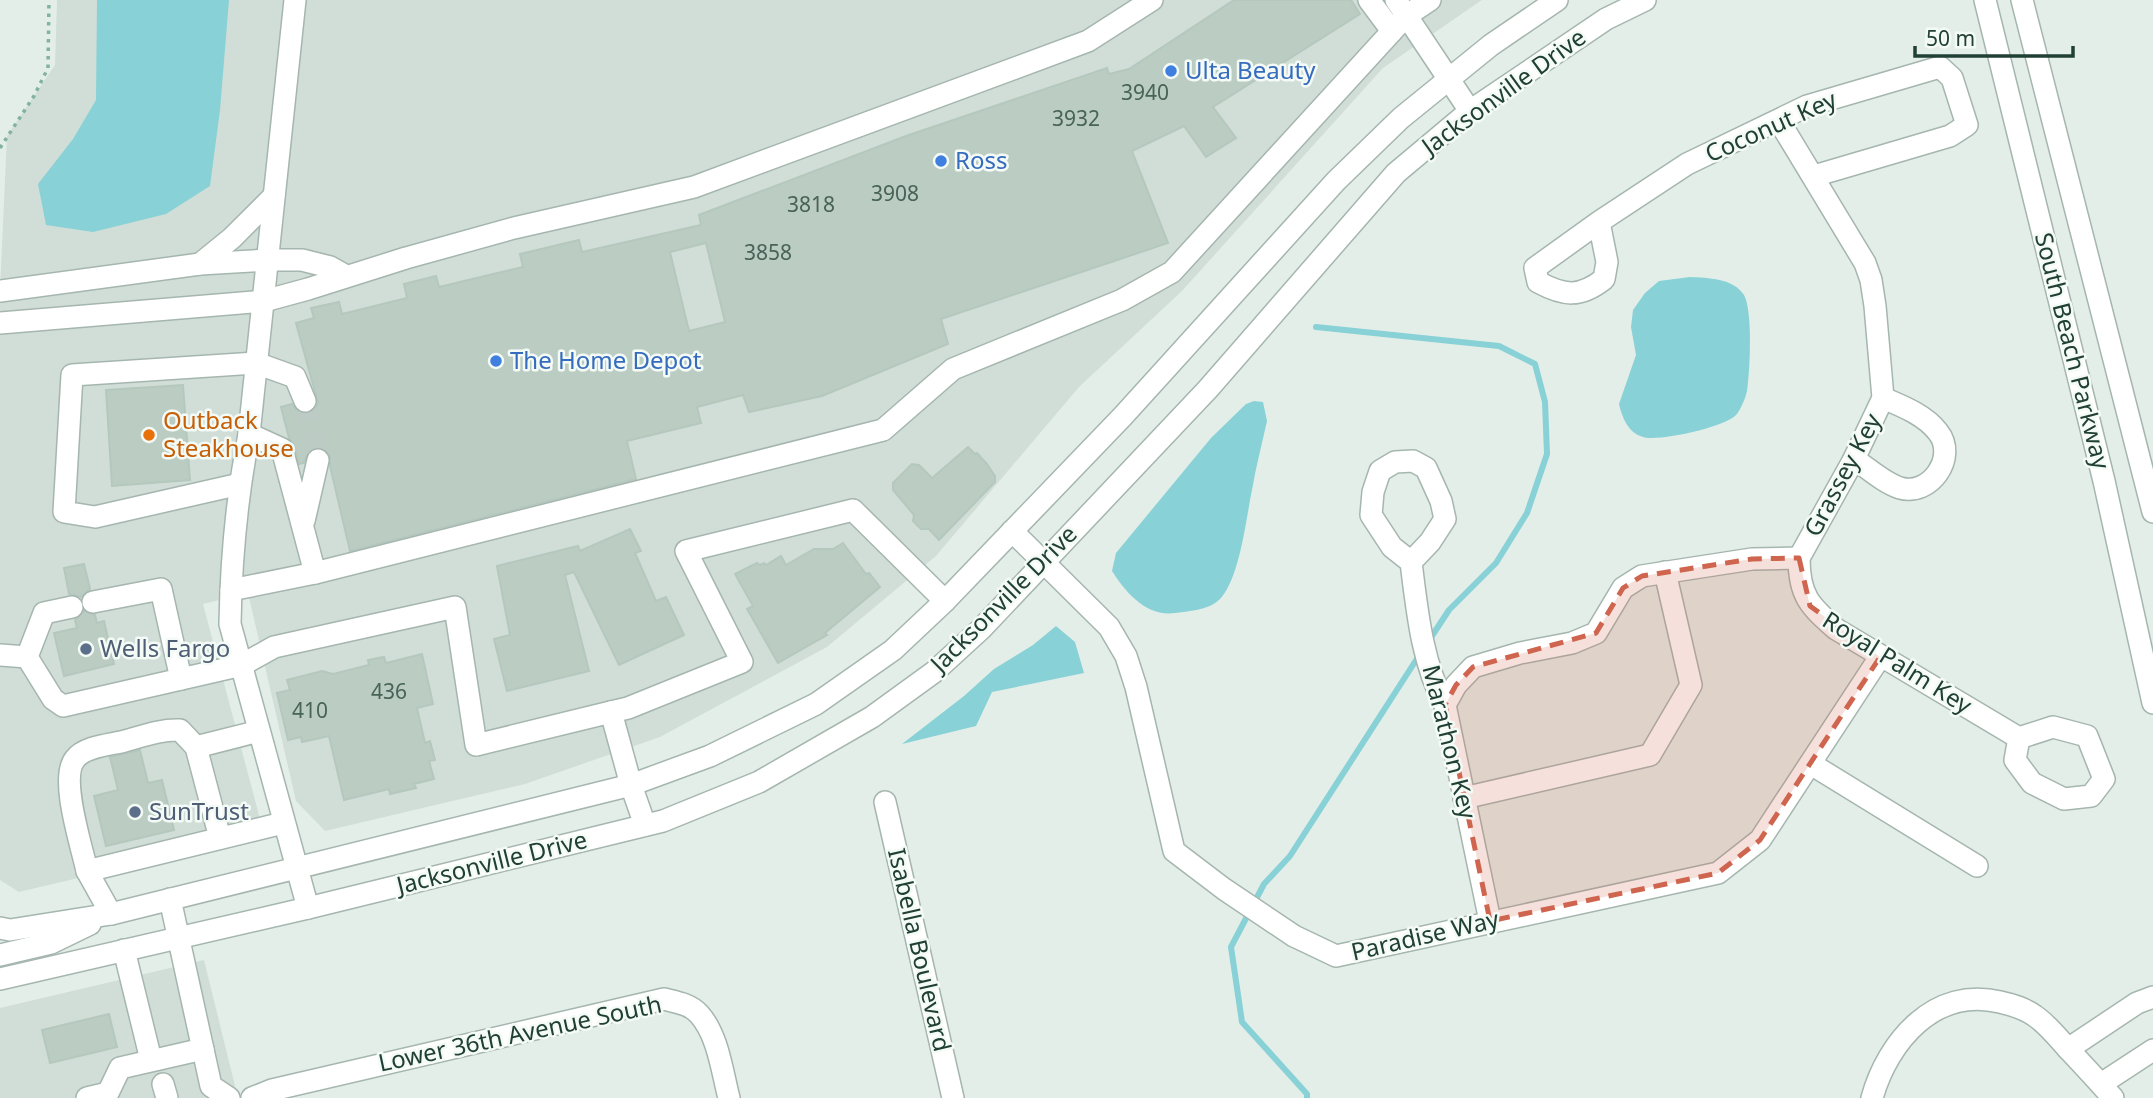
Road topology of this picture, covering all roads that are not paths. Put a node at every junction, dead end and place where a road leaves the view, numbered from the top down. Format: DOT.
graph roads {
  1 [pos="295,0"];
  2 [pos="1152,0"];
  3 [pos="1368,0"];
  4 [pos="1430,0"];
  5 [pos="1557,0"];
  6 [pos="1645,0"];
  7 [pos="1985,0"];
  8 [pos="2022,0"];
  9 [pos="1398,16"];
  10 [pos="1447,79"];
  11 [pos="1470,111"];
  12 [pos="1779,121"];
  13 [pos="1814,176"];
  14 [pos="274,196"];
  15 [pos="1599,222"];
  16 [pos="269,260"];
  17 [pos="200,264"];
  18 [pos="346,276"];
  19 [pos="0,291"];
  20 [pos="264,301"];
  21 [pos="0,323"];
  22 [pos="256,363"];
  23 [pos="1883,398"];
  24 [pos="305,401"];
  25 [pos="249,434"];
  26 [pos="1854,458"];
  27 [pos="318,460"];
  28 [pos="240,484"];
  29 [pos="2153,512"];
  30 [pos="302,527"];
  31 [pos="1012,531"];
  32 [pos="1799,558"];
  33 [pos="1411,562"];
  34 [pos="1042,563"];
  35 [pos="1665,572"];
  36 [pos="314,573"];
  37 [pos="231,590"];
  38 [pos="945,601"];
  39 [pos="0,655"];
  40 [pos="27,657"];
  41 [pos="1880,657"];
  42 [pos="242,665"];
  43 [pos="181,679"];
  44 [pos="1440,697"];
  45 [pos="2153,703"];
  46 [pos="611,712"];
  47 [pos="259,731"];
  48 [pos="2019,738"];
  49 [pos="195,747"];
  50 [pos="1811,764"];
  51 [pos="631,785"];
  52 [pos="1464,799"];
  53 [pos="885,802"];
  54 [pos="283,823"];
  55 [pos="645,825"];
  56 [pos="220,838"];
  57 [pos="1977,866"];
  58 [pos="296,869"];
  59 [pos="88,871"];
  60 [pos="170,899"];
  61 [pos="308,908"];
  62 [pos="111,914"];
  63 [pos="1490,921"];
  64 [pos="0,928"];
  65 [pos="179,938"];
  66 [pos="124,950"];
  67 [pos="0,955"];
  68 [pos="0,979"];
  69 [pos="2153,997"];
  70 [pos="203,1049"];
  71 [pos="2068,1049"];
  72 [pos="2153,1051"];
  73 [pos="151,1060"];
  74 [pos="2107,1091"];
  75 [pos="87,1098"];
  76 [pos="229,1098"];
  77 [pos="252,1098"];
  78 [pos="729,1098"];
  79 [pos="953,1098"];
  80 [pos="1872,1098"];
  1 -- 14 [label="street"];
  2 -- 18 [label="street"];
  3 -- 9 [label="street"];
  4 -- 9 [label="street"];
  5 -- 10 [label="street, Jacksonville Drive"];
  6 -- 11 [label="street, Jacksonville Drive"];
  7 -- 45 [label="street, South Beach Parkway"];
  8 -- 29 [label="street, South Beach Parkway"];
  9 -- 10 [label="street"];
  9 -- 36 [label="street"];
  10 -- 11 [label="street"];
  10 -- 31 [label="street, Jacksonville Drive"];
  11 -- 34 [label="street, Jacksonville Drive"];
  12 -- 13 [label="street, Grassey Key"];
  12 -- 13 [label="street, Coconut Key"];
  12 -- 15 [label="street, Coconut Key"];
  13 -- 23 [label="street, Grassey Key"];
  14 -- 16 [label="street"];
  14 -- 17 [label="street"];
  16 -- 17 [label="street"];
  16 -- 18 [label="street"];
  16 -- 20 [label="street"];
  17 -- 19 [label="street"];
  18 -- 20 [label="street"];
  20 -- 21 [label="street"];
  20 -- 22 [label="street"];
  22 -- 24 [label="street"];
  22 -- 25 [label="street"];
  22 -- 28 [label="street"];
  23 -- 26 [label="street, Grassey Key"];
  23 -- 26 [label="street"];
  25 -- 28 [label="street"];
  25 -- 30 [label="street"];
  26 -- 32 [label="street, Grassey Key"];
  27 -- 30 [label="street"];
  28 -- 37 [label="street"];
  30 -- 36 [label="street"];
  31 -- 34 [label="street, Paradise Way"];
  31 -- 38 [label="street, Jacksonville Drive"];
  32 -- 35 [label="street"];
  32 -- 41 [label="street, Royal Palm Key"];
  33 -- 33 [label="street"];
  33 -- 44 [label="street, Marathon Key"];
  34 -- 55 [label="street, Jacksonville Drive"];
  34 -- 63 [label="street, Paradise Way"];
  35 -- 44 [label="street"];
  35 -- 52 [label="street"];
  36 -- 37 [label="street"];
  37 -- 42 [label="street"];
  38 -- 46 [label="street"];
  38 -- 51 [label="street, Jacksonville Drive"];
  39 -- 40 [label="street"];
  40 -- 43 [label="street"];
  40 -- 43 [label="street"];
  41 -- 48 [label="street, Royal Palm Key"];
  41 -- 50 [label="street, Paradise Way"];
  42 -- 43 [label="street"];
  42 -- 46 [label="street"];
  42 -- 47 [label="street"];
  44 -- 52 [label="street, Marathon Key"];
  46 -- 51 [label="street"];
  47 -- 49 [label="street"];
  47 -- 54 [label="street"];
  49 -- 56 [label="street"];
  49 -- 59 [label="street"];
  50 -- 57 [label="street"];
  50 -- 63 [label="street, Paradise Way"];
  51 -- 55 [label="street"];
  51 -- 58 [label="street, Jacksonville Drive"];
  52 -- 63 [label="street, Marathon Key"];
  53 -- 79 [label="street, Isabella Boulevard"];
  54 -- 56 [label="street"];
  54 -- 58 [label="street"];
  55 -- 61 [label="street, Jacksonville Drive"];
  56 -- 59 [label="street"];
  58 -- 60 [label="street, Jacksonville Drive"];
  58 -- 61 [label="street"];
  59 -- 62 [label="street"];
  60 -- 62 [label="street, Jacksonville Drive"];
  60 -- 65 [label="street"];
  61 -- 65 [label="street, Jacksonville Drive"];
  62 -- 64 [label="street, Jacksonville Drive"];
  62 -- 67 [label="street, Jacksonville Drive"];
  65 -- 66 [label="street, Jacksonville Drive"];
  65 -- 70 [label="street"];
  66 -- 68 [label="street, Jacksonville Drive"];
  66 -- 73 [label="street"];
  69 -- 71 [label="street"];
  70 -- 73 [label="street"];
  70 -- 76 [label="street"];
  71 -- 74 [label="street"];
  71 -- 80 [label="street"];
  72 -- 74 [label="street"];
  73 -- 75 [label="street"];
  77 -- 78 [label="street, Lower 36th Avenue South"];
}
